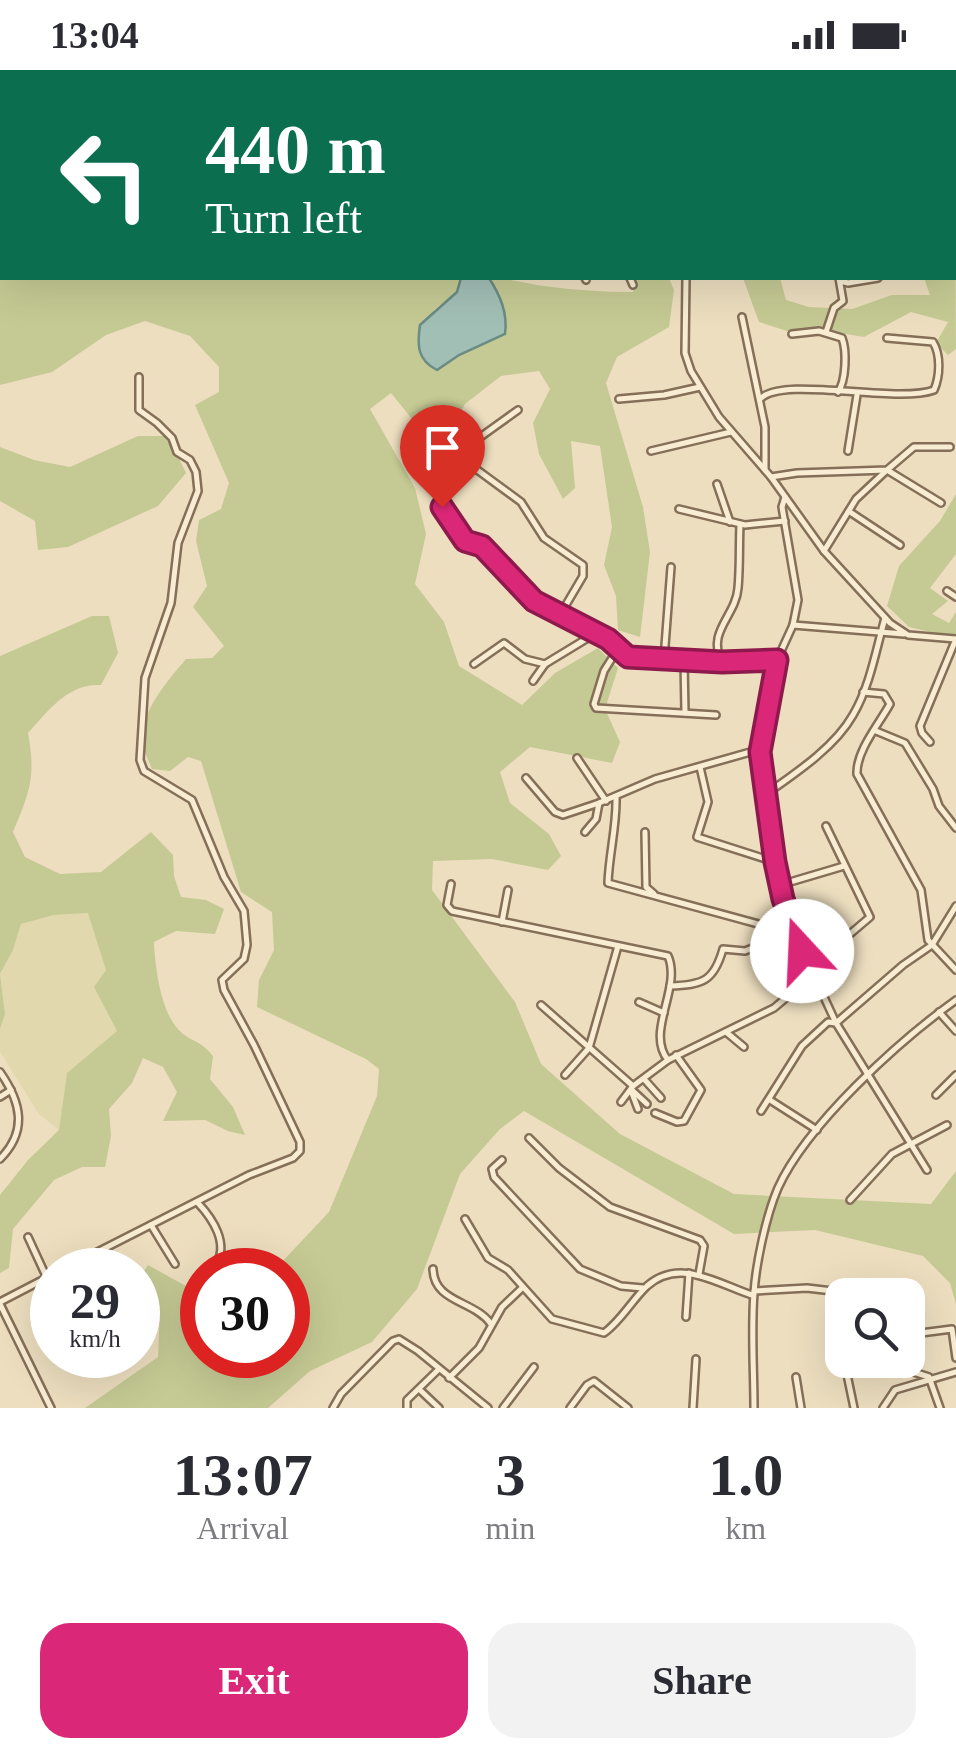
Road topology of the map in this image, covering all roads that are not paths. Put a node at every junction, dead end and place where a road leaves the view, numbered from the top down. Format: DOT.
graph roads {
  1 [pos="686,280"];
  2 [pos="840,280"];
  3 [pos="742,317"];
  4 [pos="826,332"];
  5 [pos="792,334"];
  6 [pos="887,338"];
  7 [pos="139,376"];
  8 [pos="700,387"];
  9 [pos="838,392"];
  10 [pos="857,395"];
  11 [pos="619,399"];
  12 [pos="760,399"];
  13 [pos="518,410"];
  14 [pos="731,432"];
  15 [pos="950,448"];
  16 [pos="651,451"];
  17 [pos="848,451"];
  18 [pos="766,470"];
  19 [pos="887,470"];
  20 [pos="772,477"];
  21 [pos="717,484"];
  22 [pos="785,497"];
  23 [pos="941,503"];
  24 [pos="442,507"];
  25 [pos="679,509"];
  26 [pos="850,512"];
  27 [pos="785,521"];
  28 [pos="730,522"];
  29 [pos="740,524"];
  30 [pos="900,545"];
  31 [pos="824,550"];
  32 [pos="671,567"];
  33 [pos="947,591"];
  34 [pos="956,597"];
  35 [pos="560,615"];
  36 [pos="885,618"];
  37 [pos="793,625"];
  38 [pos="882,631"];
  39 [pos="596,633"];
  40 [pos="908,635"];
  41 [pos="956,639"];
  42 [pos="619,647"];
  43 [pos="664,659"];
  44 [pos="777,660"];
  45 [pos="684,661"];
  46 [pos="722,662"];
  47 [pos="474,664"];
  48 [pos="545,664"];
  49 [pos="533,681"];
  50 [pos="863,692"];
  51 [pos="685,714"];
  52 [pos="716,715"];
  53 [pos="876,731"];
  54 [pos="930,742"];
  55 [pos="760,749"];
  56 [pos="577,758"];
  57 [pos="700,767"];
  58 [pos="526,778"];
  59 [pos="766,794"];
  60 [pos="616,797"];
  61 [pos="603,802"];
  62 [pos="826,826"];
  63 [pos="956,828"];
  64 [pos="585,832"];
  65 [pos="645,832"];
  66 [pos="775,862"];
  67 [pos="844,866"];
  68 [pos="452,884"];
  69 [pos="780,885"];
  70 [pos="508,890"];
  71 [pos="656,895"];
  72 [pos="956,906"];
  73 [pos="502,922"];
  74 [pos="792,934"];
  75 [pos="932,945"];
  76 [pos="618,946"];
  77 [pos="956,970"];
  78 [pos="812,972"];
  79 [pos="670,986"];
  80 [pos="956,1000"];
  81 [pos="639,1002"];
  82 [pos="541,1005"];
  83 [pos="939,1012"];
  84 [pos="664,1013"];
  85 [pos="836,1024"];
  86 [pos="956,1031"];
  87 [pos="726,1032"];
  88 [pos="744,1047"];
  89 [pos="590,1048"];
  90 [pos="676,1055"];
  91 [pos="668,1060"];
  92 [pos="0,1072"];
  93 [pos="565,1075"];
  94 [pos="956,1075"];
  95 [pos="866,1076"];
  96 [pos="644,1080"];
  97 [pos="632,1088"];
  98 [pos="11,1090"];
  99 [pos="936,1095"];
  100 [pos="0,1098"];
  101 [pos="662,1098"];
  102 [pos="770,1100"];
  103 [pos="620,1102"];
  104 [pos="647,1104"];
  105 [pos="638,1109"];
  106 [pos="761,1111"];
  107 [pos="655,1113"];
  108 [pos="947,1125"];
  109 [pos="817,1130"];
  110 [pos="529,1138"];
  111 [pos="908,1143"];
  112 [pos="0,1158"];
  113 [pos="502,1160"];
  114 [pos="927,1170"];
  115 [pos="850,1200"];
  116 [pos="198,1203"];
  117 [pos="465,1219"];
  118 [pos="151,1225"];
  119 [pos="28,1237"];
  120 [pos="34,1248"];
  121 [pos="107,1248"];
  122 [pos="222,1248"];
  123 [pos="175,1264"];
  124 [pos="434,1269"];
  125 [pos="689,1272"];
  126 [pos="699,1274"];
  127 [pos="30,1287"];
  128 [pos="522,1288"];
  129 [pos="643,1288"];
  130 [pos="825,1290"];
  131 [pos="754,1293"];
  132 [pos="0,1303"];
  133 [pos="686,1316"];
  134 [pos="491,1320"];
  135 [pos="925,1333"];
  136 [pos="956,1358"];
  137 [pos="696,1359"];
  138 [pos="534,1367"];
  139 [pos="439,1369"];
  140 [pos="956,1372"];
  141 [pos="925,1375"];
  142 [pos="796,1377"];
  143 [pos="449,1378"];
  144 [pos="848,1378"];
  145 [pos="932,1380"];
  146 [pos="420,1390"];
  147 [pos="336,1407"];
  148 [pos="406,1407"];
  149 [pos="51,1408"];
  150 [pos="439,1408"];
  151 [pos="488,1408"];
  152 [pos="503,1408"];
  153 [pos="570,1408"];
  154 [pos="628,1408"];
  155 [pos="694,1408"];
  156 [pos="754,1408"];
  157 [pos="801,1408"];
  158 [pos="854,1408"];
  159 [pos="883,1408"];
  160 [pos="940,1408"];
  1 -- 8 [label="street"];
  2 -- 4 [label="street"];
  3 -- 12 [label="street"];
  4 -- 5 [label="street"];
  4 -- 9 [label="street"];
  6 -- 10 [label="street"];
  7 -- 116 [label="street"];
  8 -- 11 [label="street"];
  8 -- 14 [label="street"];
  9 -- 10 [label="street"];
  9 -- 12 [label="street"];
  10 -- 17 [label="street"];
  12 -- 18 [label="street"];
  13 -- 35 [label="street"];
  14 -- 16 [label="street"];
  14 -- 18 [label="street"];
  15 -- 19 [label="street"];
  18 -- 20 [label="street"];
  19 -- 20 [label="street"];
  19 -- 23 [label="street"];
  19 -- 26 [label="street"];
  20 -- 22 [label="street"];
  21 -- 28 [label="street"];
  22 -- 27 [label="street"];
  22 -- 31 [label="street"];
  24 -- 35 [label="street"];
  25 -- 28 [label="street"];
  26 -- 30 [label="street"];
  26 -- 31 [label="street"];
  27 -- 29 [label="street"];
  27 -- 37 [label="street"];
  28 -- 29 [label="street"];
  29 -- 46 [label="street"];
  31 -- 36 [label="street"];
  32 -- 43 [label="street"];
  33 -- 34 [label="street"];
  35 -- 39 [label="street"];
  36 -- 38 [label="street"];
  36 -- 40 [label="street"];
  37 -- 38 [label="street"];
  37 -- 44 [label="street"];
  38 -- 40 [label="street"];
  38 -- 50 [label="street"];
  39 -- 42 [label="street"];
  39 -- 48 [label="street"];
  40 -- 41 [label="street"];
  41 -- 54 [label="street"];
  42 -- 43 [label="street"];
  42 -- 51 [label="street"];
  43 -- 45 [label="street"];
  44 -- 46 [label="street"];
  44 -- 55 [label="street"];
  45 -- 46 [label="street"];
  45 -- 51 [label="street"];
  47 -- 48 [label="street"];
  48 -- 49 [label="street"];
  50 -- 53 [label="street"];
  50 -- 59 [label="street"];
  51 -- 52 [label="street"];
  53 -- 63 [label="street"];
  53 -- 75 [label="street"];
  55 -- 57 [label="street"];
  55 -- 59 [label="street"];
  56 -- 61 [label="street"];
  57 -- 60 [label="street"];
  57 -- 66 [label="street"];
  58 -- 61 [label="street"];
  59 -- 66 [label="street"];
  60 -- 61 [label="street"];
  60 -- 71 [label="street"];
  61 -- 64 [label="street"];
  62 -- 67 [label="street"];
  65 -- 71 [label="street"];
  66 -- 69 [label="street"];
  67 -- 69 [label="street"];
  67 -- 78 [label="street"];
  68 -- 73 [label="street"];
  69 -- 74 [label="street"];
  70 -- 73 [label="street"];
  71 -- 74 [label="street"];
  72 -- 75 [label="street"];
  73 -- 76 [label="street"];
  74 -- 78 [label="street"];
  74 -- 79 [label="street"];
  75 -- 77 [label="street"];
  75 -- 85 [label="street"];
  76 -- 79 [label="street"];
  76 -- 89 [label="street"];
  78 -- 85 [label="street"];
  78 -- 87 [label="street"];
  79 -- 84 [label="street"];
  80 -- 83 [label="street"];
  81 -- 84 [label="street"];
  82 -- 89 [label="street"];
  83 -- 86 [label="street"];
  83 -- 95 [label="street"];
  84 -- 91 [label="street"];
  85 -- 95 [label="street"];
  85 -- 102 [label="street"];
  87 -- 88 [label="street"];
  87 -- 90 [label="street"];
  89 -- 93 [label="street"];
  89 -- 97 [label="street"];
  90 -- 91 [label="street"];
  90 -- 107 [label="street"];
  91 -- 96 [label="street"];
  92 -- 98 [label="street"];
  94 -- 99 [label="street"];
  95 -- 109 [label="street"];
  95 -- 111 [label="street"];
  96 -- 97 [label="street"];
  96 -- 101 [label="street"];
  97 -- 103 [label="street"];
  97 -- 104 [label="street"];
  97 -- 105 [label="street"];
  98 -- 100 [label="street"];
  98 -- 112 [label="street"];
  102 -- 106 [label="street"];
  102 -- 109 [label="street"];
  108 -- 111 [label="street"];
  109 -- 131 [label="street"];
  110 -- 126 [label="street"];
  111 -- 114 [label="street"];
  111 -- 115 [label="street"];
  113 -- 129 [label="street"];
  116 -- 118 [label="street"];
  116 -- 122 [label="street"];
  117 -- 128 [label="street"];
  118 -- 121 [label="street"];
  118 -- 123 [label="street"];
  119 -- 120 [label="street"];
  124 -- 134 [label="street"];
  125 -- 126 [label="street"];
  125 -- 129 [label="street"];
  125 -- 133 [label="street"];
  126 -- 131 [label="street"];
  127 -- 132 [label="street"];
  128 -- 129 [label="street"];
  128 -- 134 [label="street"];
  130 -- 131 [label="street"];
  131 -- 156 [label="street"];
  132 -- 149 [label="street"];
  134 -- 143 [label="street"];
  135 -- 136 [label="street"];
  137 -- 155 [label="street"];
  138 -- 152 [label="street"];
  139 -- 143 [label="street"];
  139 -- 146 [label="street"];
  139 -- 147 [label="street"];
  140 -- 145 [label="street"];
  141 -- 145 [label="street"];
  142 -- 157 [label="street"];
  143 -- 151 [label="street"];
  144 -- 158 [label="street"];
  145 -- 159 [label="street"];
  145 -- 160 [label="street"];
  146 -- 148 [label="street"];
  146 -- 150 [label="street"];
  153 -- 154 [label="street"];
}
